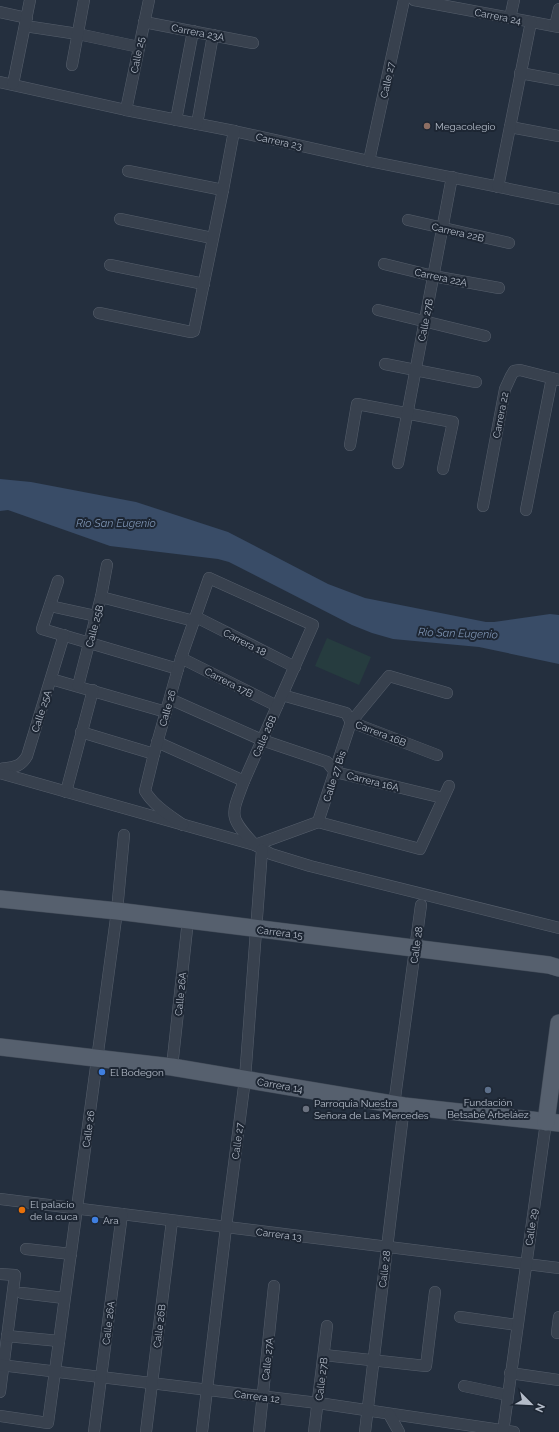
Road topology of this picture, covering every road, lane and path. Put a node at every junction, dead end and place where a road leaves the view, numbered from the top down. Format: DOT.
graph roads {
  1 [pos="30,0"];
  2 [pos="84,0"];
  3 [pos="149,0"];
  4 [pos="404,0"];
  5 [pos="414,0"];
  6 [pos="514,0"];
  7 [pos="461,4"];
  8 [pos="559,9"];
  9 [pos="0,12"];
  10 [pos="510,18"];
  11 [pos="26,22"];
  12 [pos="144,22"];
  13 [pos="531,22"];
  14 [pos="557,26"];
  15 [pos="193,31"];
  16 [pos="78,34"];
  17 [pos="213,35"];
  18 [pos="252,43"];
  19 [pos="139,47"];
  20 [pos="72,65"];
  21 [pos="520,73"];
  22 [pos="559,80"];
  23 [pos="0,82"];
  24 [pos="13,84"];
  25 [pos="126,110"];
  26 [pos="176,120"];
  27 [pos="197,124"];
  28 [pos="510,127"];
  29 [pos="234,131"];
  30 [pos="559,136"];
  31 [pos="369,161"];
  32 [pos="128,171"];
  33 [pos="452,177"];
  34 [pos="498,187"];
  35 [pos="223,190"];
  36 [pos="559,199"];
  37 [pos="120,218"];
  38 [pos="408,220"];
  39 [pos="442,228"];
  40 [pos="212,238"];
  41 [pos="509,243"];
  42 [pos="384,264"];
  43 [pos="110,265"];
  44 [pos="433,276"];
  45 [pos="204,284"];
  46 [pos="499,288"];
  47 [pos="378,310"];
  48 [pos="99,313"];
  49 [pos="425,322"];
  50 [pos="484,336"];
  51 [pos="385,364"];
  52 [pos="416,370"];
  53 [pos="555,379"];
  54 [pos="476,382"];
  55 [pos="407,413"];
  56 [pos="350,445"];
  57 [pos="398,463"];
  58 [pos="443,469"];
  59 [pos="483,506"];
  60 [pos="526,510"];
  61 [pos="107,565"];
  62 [pos="58,581"];
  63 [pos="101,597"];
  64 [pos="50,606"];
  65 [pos="96,616"];
  66 [pos="195,619"];
  67 [pos="314,625"];
  68 [pos="64,635"];
  69 [pos="89,642"];
  70 [pos="180,663"];
  71 [pos="295,667"];
  72 [pos="51,679"];
  73 [pos="78,686"];
  74 [pos="93,690"];
  75 [pos="448,693"];
  76 [pos="282,695"];
  77 [pos="170,699"];
  78 [pos="277,706"];
  79 [pos="166,712"];
  80 [pos="351,722"];
  81 [pos="82,732"];
  82 [pos="262,740"];
  83 [pos="157,742"];
  84 [pos="154,754"];
  85 [pos="437,755"];
  86 [pos="0,769"];
  87 [pos="335,772"];
  88 [pos="0,773"];
  89 [pos="244,781"];
  90 [pos="449,786"];
  91 [pos="66,792"];
  92 [pos="443,798"];
  93 [pos="318,822"];
  94 [pos="183,825"];
  95 [pos="124,835"];
  96 [pos="258,847"];
  97 [pos="0,899"];
  98 [pos="421,905"];
  99 [pos="116,911"];
  100 [pos="188,920"];
  101 [pos="559,928"];
  102 [pos="257,929"];
  103 [pos="415,949"];
  104 [pos="559,968"];
  105 [pos="559,1022"];
  106 [pos="0,1047"];
  107 [pos="97,1058"];
  108 [pos="172,1067"];
  109 [pos="244,1079"];
  110 [pos="399,1106"];
  111 [pos="552,1123"];
  112 [pos="0,1199"];
  113 [pos="78,1208"];
  114 [pos="122,1214"];
  115 [pos="172,1221"];
  116 [pos="226,1227"];
  117 [pos="387,1247"];
  118 [pos="26,1249"];
  119 [pos="71,1254"];
  120 [pos="526,1264"];
  121 [pos="559,1268"];
  122 [pos="0,1274"];
  123 [pos="274,1286"];
  124 [pos="434,1292"];
  125 [pos="22,1293"];
  126 [pos="64,1298"];
  127 [pos="460,1317"];
  128 [pos="559,1318"];
  129 [pos="4,1323"];
  130 [pos="517,1325"];
  131 [pos="327,1326"];
  132 [pos="557,1334"];
  133 [pos="7,1336"];
  134 [pos="59,1341"];
  135 [pos="324,1355"];
  136 [pos="373,1360"];
  137 [pos="2,1365"];
  138 [pos="55,1371"];
  139 [pos="510,1373"];
  140 [pos="101,1377"];
  141 [pos="559,1380"];
  142 [pos="152,1383"];
  143 [pos="464,1386"];
  144 [pos="207,1390"];
  145 [pos="0,1392"];
  146 [pos="507,1395"];
  147 [pos="262,1397"];
  148 [pos="318,1403"];
  149 [pos="367,1410"];
  150 [pos="390,1414"];
  151 [pos="0,1416"];
  152 [pos="94,1432"];
  153 [pos="146,1432"];
  154 [pos="202,1432"];
  155 [pos="259,1432"];
  156 [pos="314,1432"];
  157 [pos="365,1432"];
  158 [pos="399,1432"];
  159 [pos="507,1432"];
  1 -- 11 [label="street"];
  2 -- 16 [label="street"];
  3 -- 12 [label="street, Calle 25"];
  4 -- 31 [label="street, Calle 27"];
  5 -- 7 [label="street, Carrera 24"];
  6 -- 10 [label="street"];
  7 -- 10 [label="street, Carrera 24"];
  8 -- 14 [label="street"];
  9 -- 11 [label="street"];
  10 -- 13 [label="street, Carrera 24"];
  11 -- 16 [label="street"];
  11 -- 24 [label="street"];
  12 -- 15 [label="street, Carrera 23A"];
  12 -- 19 [label="street, Calle 25"];
  13 -- 14 [label="street, Carrera 24"];
  13 -- 21 [label="street"];
  15 -- 17 [label="street, Carrera 23A"];
  15 -- 26 [label="street"];
  16 -- 19 [label="street"];
  16 -- 20 [label="street"];
  17 -- 18 [label="street, Carrera 23A"];
  17 -- 27 [label="street"];
  19 -- 25 [label="street, Calle 25"];
  21 -- 22 [label="street"];
  21 -- 28 [label="street"];
  23 -- 24 [label="street, Carrera 23"];
  24 -- 25 [label="street, Carrera 23"];
  25 -- 26 [label="street, Carrera 23"];
  26 -- 27 [label="street, Carrera 23"];
  27 -- 29 [label="street, Carrera 23"];
  28 -- 30 [label="street"];
  28 -- 34 [label="street"];
  29 -- 31 [label="street, Carrera 23"];
  29 -- 35 [label="street"];
  31 -- 33 [label="street, Carrera 23"];
  32 -- 35 [label="street"];
  33 -- 34 [label="street, Carrera 23"];
  33 -- 39 [label="street, Calle 27B"];
  34 -- 36 [label="street, Carrera 23"];
  35 -- 40 [label="street"];
  37 -- 40 [label="street"];
  38 -- 39 [label="street, Carrera 22B"];
  39 -- 41 [label="street, Carrera 22B"];
  39 -- 44 [label="street, Calle 27B"];
  40 -- 45 [label="street"];
  42 -- 44 [label="street, Carrera 22A"];
  43 -- 45 [label="street"];
  44 -- 46 [label="street, Carrera 22A"];
  44 -- 49 [label="street, Calle 27B"];
  45 -- 48 [label="street"];
  47 -- 49 [label="street"];
  49 -- 50 [label="street"];
  49 -- 52 [label="street, Calle 27B"];
  51 -- 52 [label="street"];
  52 -- 54 [label="street"];
  52 -- 55 [label="street, Calle 27B"];
  53 -- 59 [label="street, Carrera 22"];
  53 -- 60 [label="street"];
  55 -- 56 [label="street"];
  55 -- 57 [label="street, Calle 27B"];
  55 -- 58 [label="street"];
  61 -- 63 [label="street, Calle 25B"];
  62 -- 64 [label="street"];
  63 -- 65 [label="street, Calle 25B"];
  63 -- 66 [label="street, Carrera 18"];
  64 -- 65 [label="street"];
  64 -- 68 [label="street, Carrera 17B"];
  65 -- 69 [label="street, Calle 25B"];
  66 -- 67 [label="street, Calle 26"];
  66 -- 70 [label="street, Calle 26"];
  66 -- 71 [label="street, Carrera 18"];
  67 -- 71 [label="street, Calle 26B"];
  68 -- 69 [label="street, Carrera 17B"];
  68 -- 72 [label="street, Calle 25A"];
  69 -- 70 [label="street, Carrera 17B"];
  69 -- 73 [label="street, Calle 25B"];
  70 -- 77 [label="street, Calle 26"];
  70 -- 78 [label="street, Carrera 17B"];
  71 -- 76 [label="street, Calle 26B"];
  72 -- 73 [label="street"];
  72 -- 86 [label="street, Calle 25A"];
  73 -- 74 [label="street"];
  74 -- 79 [label="street"];
  74 -- 81 [label="street"];
  75 -- 80 [label="street, Calle 27 Bis"];
  76 -- 78 [label="street, Calle 26B"];
  76 -- 80 [label="street, Carrera 16B"];
  77 -- 79 [label="street, Calle 26"];
  77 -- 82 [label="street, Carrera 16A"];
  78 -- 82 [label="street, Calle 26B"];
  79 -- 83 [label="street, Calle 26"];
  80 -- 85 [label="street, Carrera 16B"];
  80 -- 87 [label="street, Calle 27 Bis"];
  81 -- 84 [label="street"];
  81 -- 91 [label="street"];
  82 -- 87 [label="street, Carrera 16A"];
  82 -- 89 [label="street, Calle 26B"];
  83 -- 84 [label="street, Calle 26"];
  83 -- 89 [label="street"];
  84 -- 94 [label="street, Calle 26"];
  87 -- 92 [label="street, Carrera 16A"];
  87 -- 93 [label="street, Calle 27 Bis"];
  88 -- 91 [label="street"];
  89 -- 96 [label="street, Calle 26B"];
  90 -- 92 [label="street"];
  91 -- 94 [label="street"];
  92 -- 93 [label="street"];
  93 -- 96 [label="street"];
  94 -- 96 [label="street"];
  95 -- 99 [label="street, Calle 26"];
  96 -- 101 [label="street"];
  96 -- 102 [label="street, Calle 27"];
  97 -- 99 [label="main road, Carrera 15"];
  98 -- 103 [label="street, Calle 28"];
  99 -- 100 [label="main road, Carrera 15"];
  99 -- 107 [label="street, Calle 26"];
  100 -- 102 [label="main road, Carrera 15"];
  100 -- 108 [label="street, Calle 26A"];
  102 -- 103 [label="main road, Carrera 15"];
  102 -- 109 [label="street, Calle 27"];
  103 -- 104 [label="main road, Carrera 15"];
  103 -- 110 [label="street, Calle 28"];
  105 -- 111 [label="main road, Calle 29"];
  106 -- 107 [label="main road, Carrera 14"];
  107 -- 108 [label="main road, Carrera 14"];
  107 -- 113 [label="street, Calle 26"];
  108 -- 109 [label="main road, Carrera 14"];
  109 -- 110 [label="main road, Carrera 14"];
  109 -- 116 [label="street, Calle 27"];
  110 -- 111 [label="main road, Carrera 14"];
  110 -- 117 [label="street, Calle 28"];
  111 -- 120 [label="street, Calle 29"];
  112 -- 113 [label="street, Carrera 13"];
  113 -- 114 [label="street, Carrera 13"];
  113 -- 119 [label="street, Calle 26"];
  114 -- 115 [label="street, Carrera 13"];
  114 -- 140 [label="street, Calle 26A"];
  115 -- 116 [label="street, Carrera 13"];
  115 -- 142 [label="street, Calle 26B"];
  116 -- 117 [label="street, Carrera 13"];
  116 -- 144 [label="street, Calle 27"];
  117 -- 120 [label="street, Carrera 13"];
  117 -- 136 [label="street, Calle 28"];
  118 -- 119 [label="street"];
  119 -- 126 [label="street, Calle 26"];
  120 -- 121 [label="street, Carrera 13"];
  120 -- 130 [label="street, Calle 29"];
  122 -- 129 [label="street"];
  123 -- 147 [label="street, Calle 27A"];
  124 -- 136 [label="street"];
  125 -- 126 [label="street"];
  126 -- 134 [label="street, Calle 26"];
  127 -- 130 [label="street"];
  128 -- 132 [label="street"];
  129 -- 133 [label="street"];
  130 -- 139 [label="street, Calle 29"];
  131 -- 135 [label="street, Calle 27B"];
  133 -- 134 [label="street"];
  133 -- 137 [label="street"];
  134 -- 138 [label="street, Calle 26"];
  135 -- 136 [label="street"];
  135 -- 148 [label="street, Calle 27B"];
  136 -- 149 [label="street, Calle 28"];
  137 -- 138 [label="street, Carrera 12"];
  137 -- 145 [label="street"];
  138 -- 140 [label="street, Carrera 12"];
  138 -- 151 [label="street, Calle 26"];
  139 -- 141 [label="street"];
  139 -- 146 [label="street, Calle 29"];
  140 -- 142 [label="street, Carrera 12"];
  140 -- 152 [label="street, Calle 26A"];
  142 -- 144 [label="street, Carrera 12"];
  142 -- 153 [label="street, Calle 26B"];
  143 -- 146 [label="street"];
  144 -- 147 [label="street, Carrera 12"];
  144 -- 154 [label="street, Calle 27"];
  146 -- 159 [label="street, Calle 29"];
  147 -- 148 [label="street, Carrera 12"];
  147 -- 155 [label="street, Calle 27A"];
  148 -- 149 [label="street, Carrera 12"];
  148 -- 156 [label="street, Calle 27B"];
  149 -- 150 [label="street, Carrera 12"];
  149 -- 157 [label="street, Calle 28"];
  150 -- 158 [label="street"];
  150 -- 159 [label="street, Carrera 12"];
}
